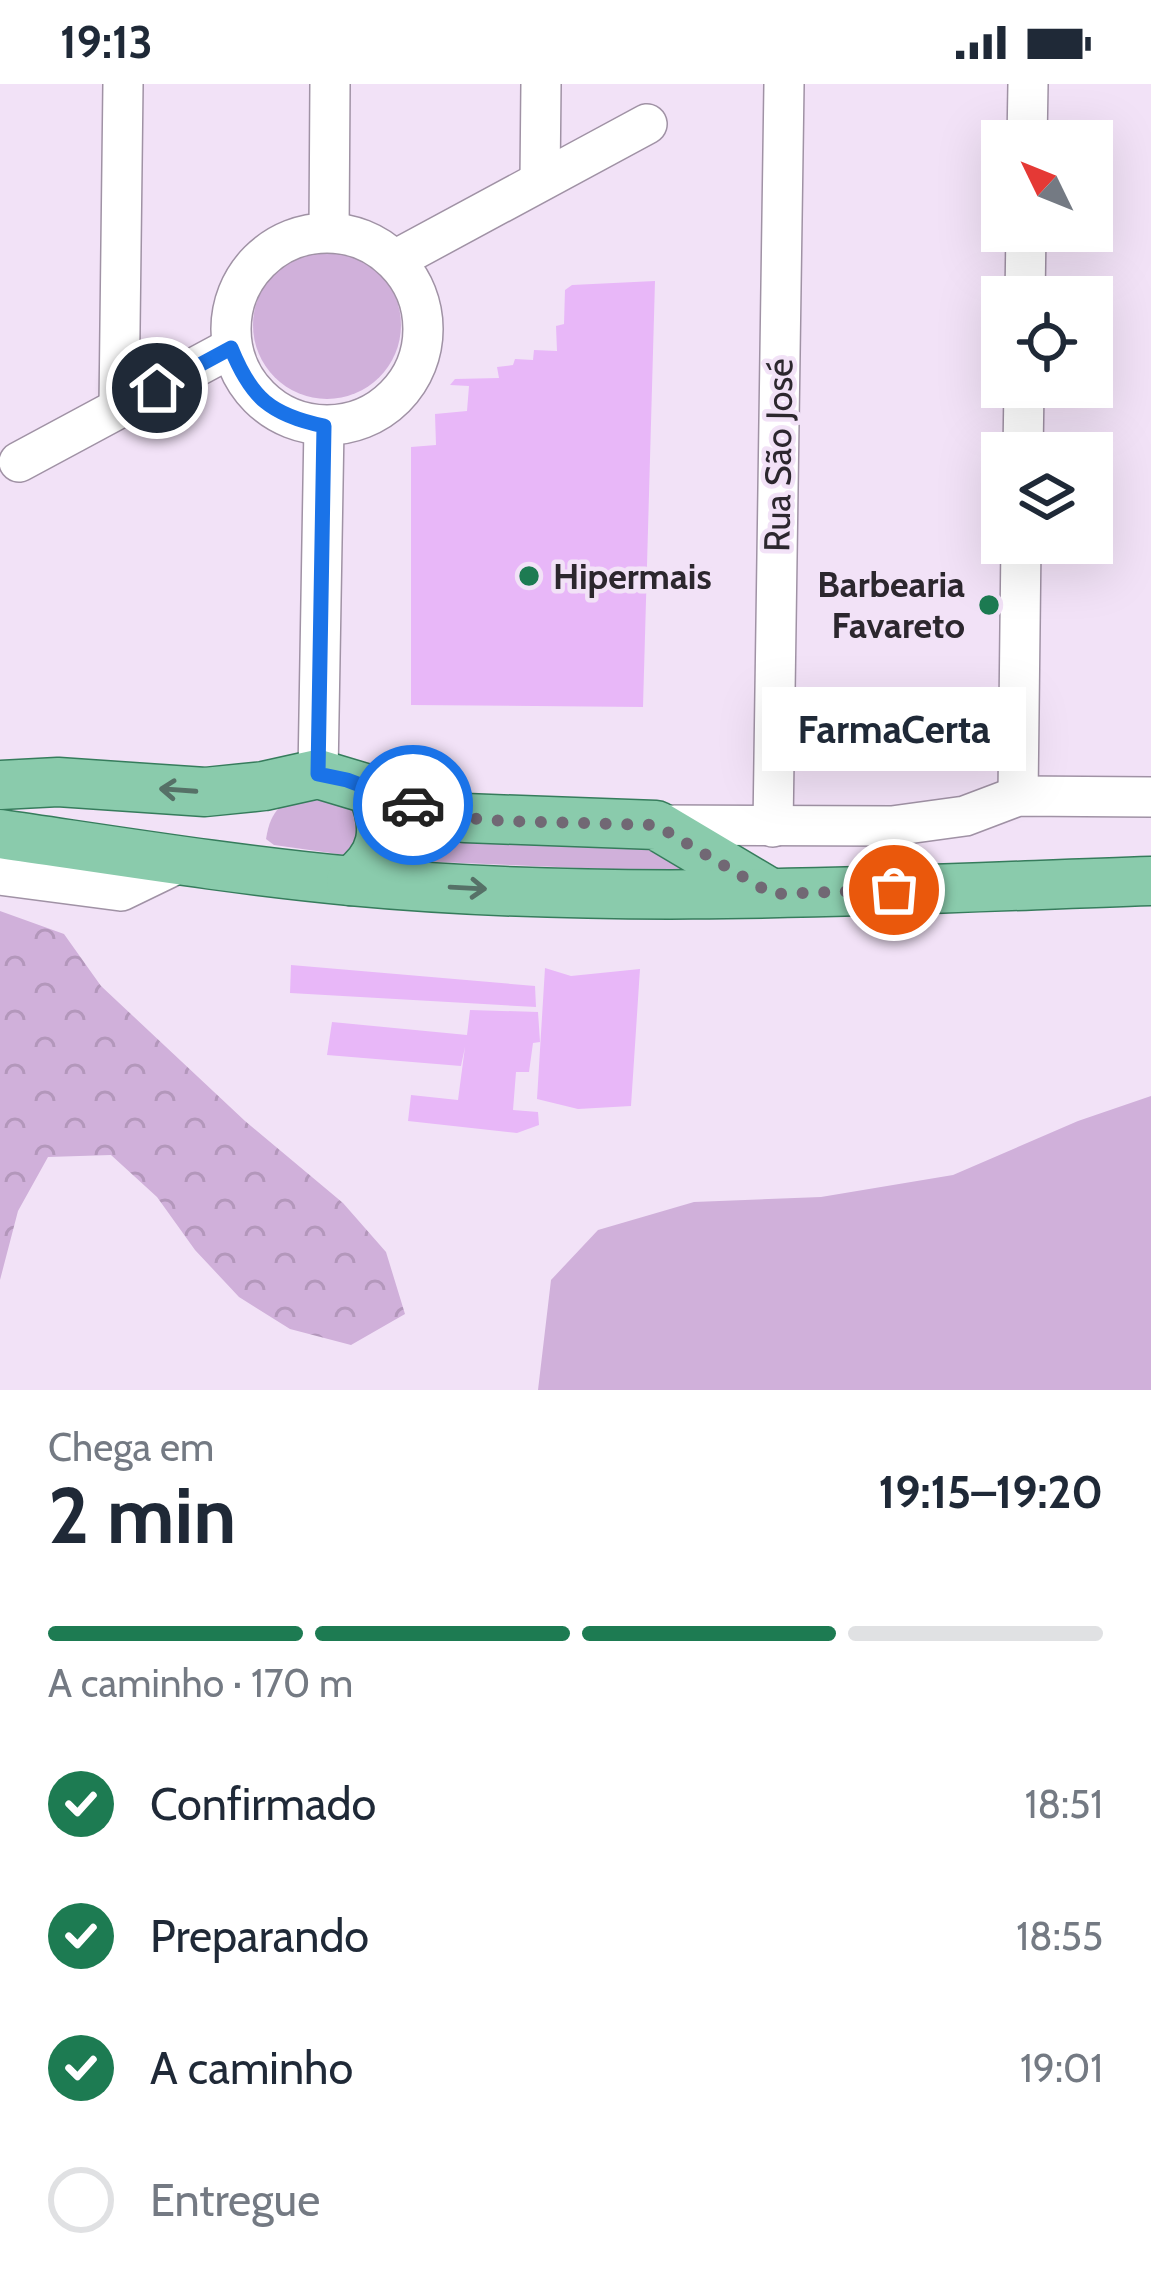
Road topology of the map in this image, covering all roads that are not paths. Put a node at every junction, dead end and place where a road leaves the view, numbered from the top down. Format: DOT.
graph roads {
  1 [pos="123,84"];
  2 [pos="330,84"];
  3 [pos="541,84"];
  4 [pos="784,84"];
  5 [pos="1028,84"];
  6 [pos="1028,120"];
  7 [pos="647,124"];
  8 [pos="540,182"];
  9 [pos="329,232"];
  10 [pos="394,260"];
  11 [pos="231,348"];
  12 [pos="119,408"];
  13 [pos="324,426"];
  14 [pos="19,462"];
  15 [pos="1022,564"];
  16 [pos="318,774"];
  17 [pos="0,785"];
  18 [pos="264,786"];
  19 [pos="372,792"];
  20 [pos="1018,796"];
  21 [pos="1151,797"];
  22 [pos="656,825"];
  23 [pos="773,827"];
  24 [pos="0,834"];
  25 [pos="185,860"];
  26 [pos="270,871"];
  27 [pos="0,875"];
  28 [pos="351,881"];
  29 [pos="1151,881"];
  30 [pos="772,894"];
  1 -- 12 [label="street"];
  2 -- 9 [label="street"];
  3 -- 8 [label="street"];
  4 -- 23 [label="street, Rua São José"];
  5 -- 6 [label="street"];
  7 -- 8 [label="street"];
  8 -- 10 [label="street"];
  9 -- 10 [label="street"];
  9 -- 11 [label="street"];
  10 -- 13 [label="street"];
  11 -- 12 [label="street"];
  11 -- 13 [label="street"];
  12 -- 14 [label="street"];
  13 -- 16 [label="street"];
  15 -- 20 [label="street"];
  16 -- 18 [label="main road"];
  16 -- 19 [label="main road"];
  18 -- 17 [label="main road, one-way"];
  18 -- 26 [label="main road"];
  19 -- 22 [label="main road"];
  19 -- 28 [label="main road"];
  20 -- 21 [label="street"];
  20 -- 23 [label="street"];
  22 -- 23 [label="street"];
  22 -- 30 [label="main road"];
  24 -- 25 [label="main road"];
  25 -- 26 [label="main road"];
  25 -- 27 [label="street"];
  26 -- 28 [label="main road"];
  28 -- 30 [label="main road, one-way"];
  29 -- 30 [label="main road"];
}
